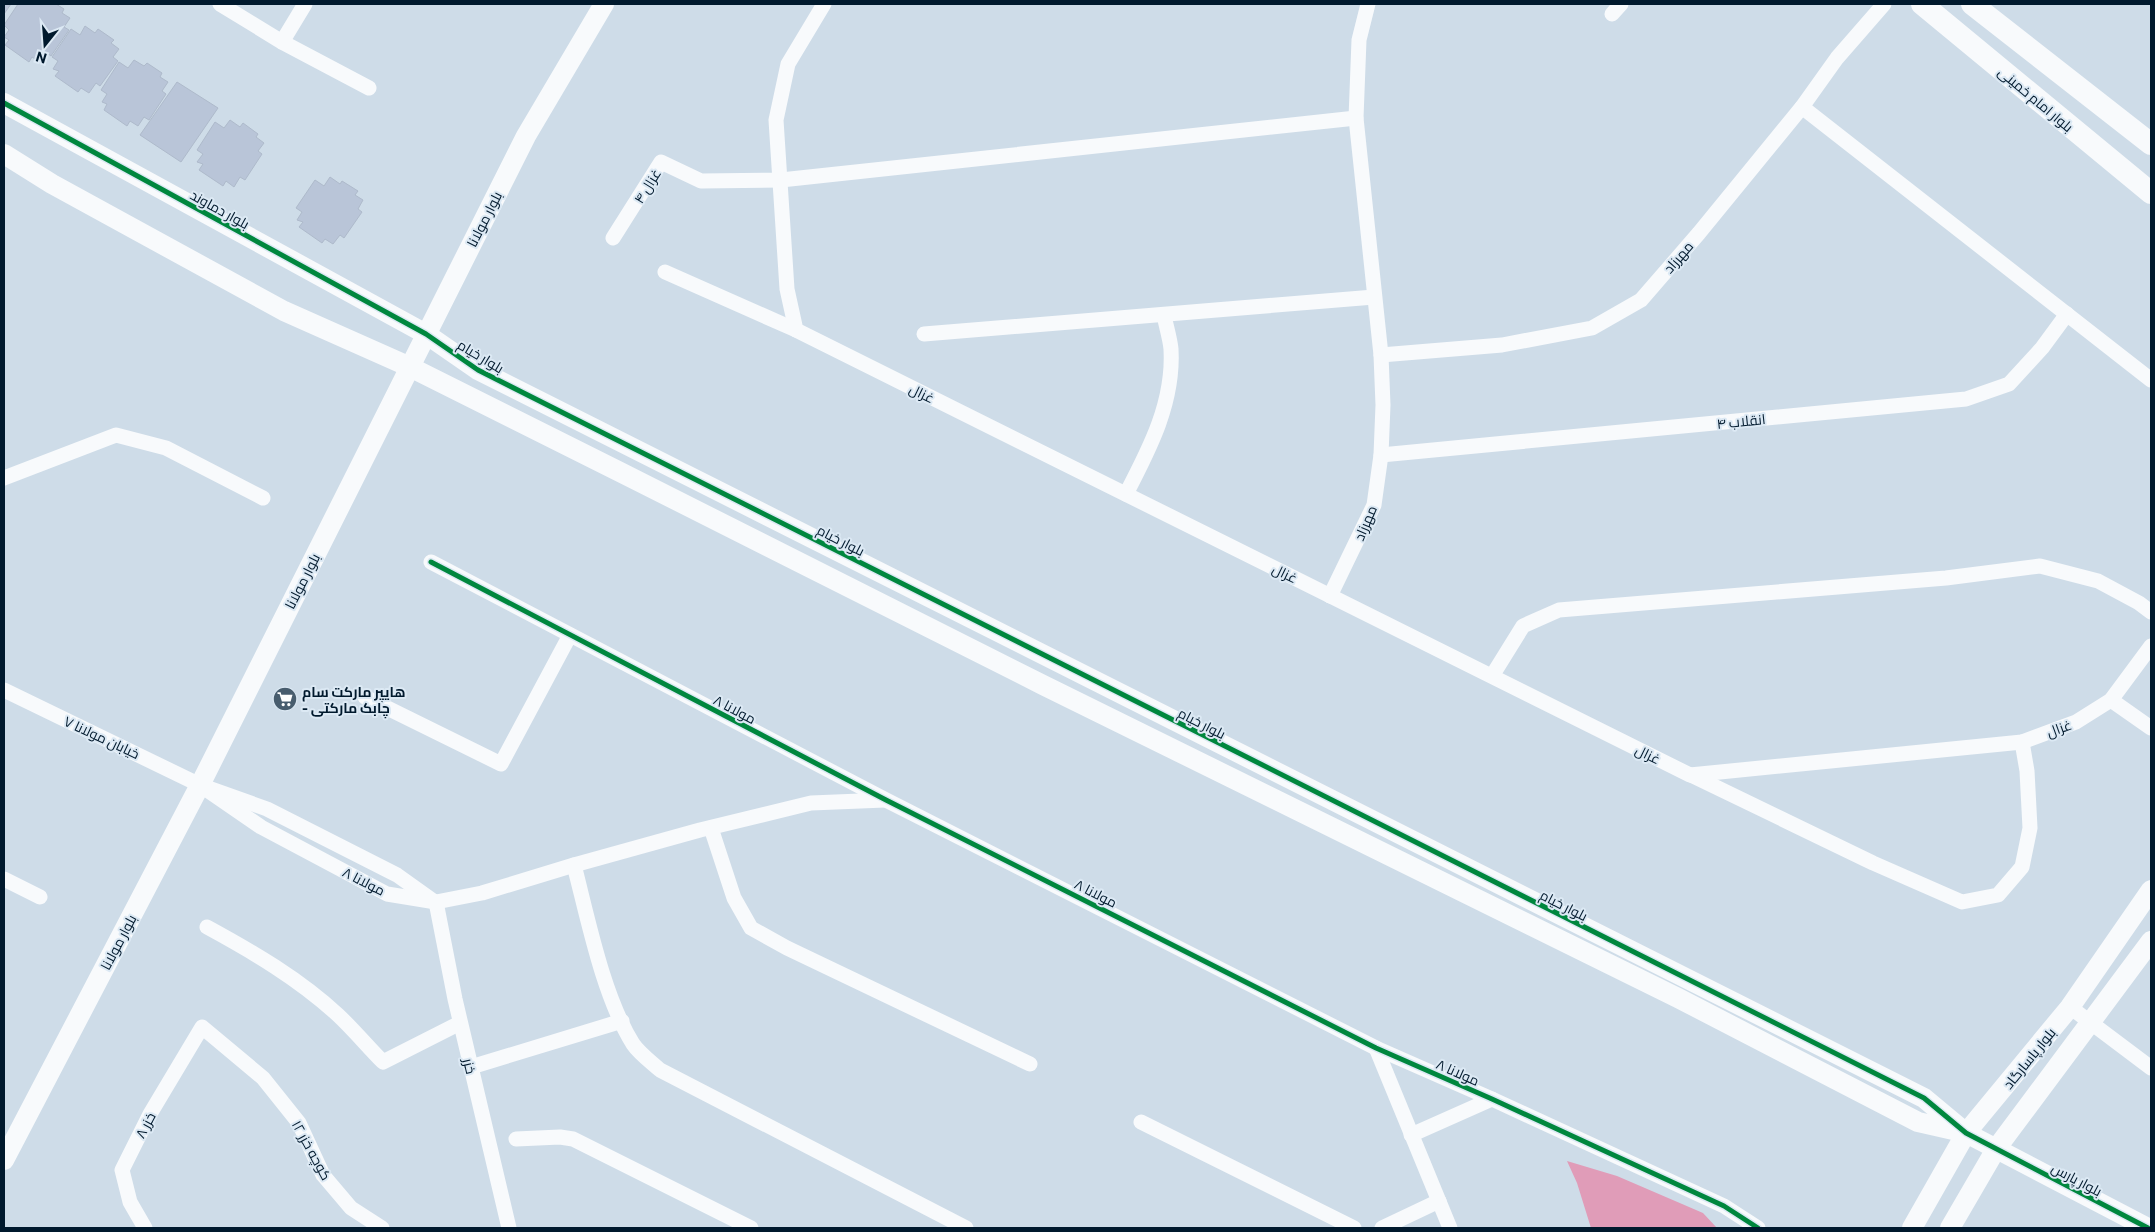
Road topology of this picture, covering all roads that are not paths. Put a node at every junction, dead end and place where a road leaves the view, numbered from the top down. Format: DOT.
graph roads {
  1 [pos="220,4"];
  2 [pos="305,4"];
  3 [pos="604,4"];
  4 [pos="824,4"];
  5 [pos="1368,4"];
  6 [pos="1884,4"];
  7 [pos="1922,4"];
  8 [pos="1972,4"];
  9 [pos="282,42"];
  10 [pos="369,88"];
  11 [pos="4,103"];
  12 [pos="1802,106"];
  13 [pos="1356,118"];
  14 [pos="2151,144"];
  15 [pos="4,154"];
  16 [pos="781,180"];
  17 [pos="2151,194"];
  18 [pos="614,238"];
  19 [pos="665,272"];
  20 [pos="1374,298"];
  21 [pos="2067,314"];
  22 [pos="1164,315"];
  23 [pos="796,330"];
  24 [pos="426,334"];
  25 [pos="924,334"];
  26 [pos="1381,355"];
  27 [pos="410,367"];
  28 [pos="2151,380"];
  29 [pos="1381,455"];
  30 [pos="4,478"];
  31 [pos="1126,494"];
  32 [pos="263,498"];
  33 [pos="431,562"];
  34 [pos="1330,596"];
  35 [pos="2151,612"];
  36 [pos="570,635"];
  37 [pos="2151,646"];
  38 [pos="1492,676"];
  39 [pos="4,690"];
  40 [pos="365,697"];
  41 [pos="2110,700"];
  42 [pos="2151,728"];
  43 [pos="2022,742"];
  44 [pos="1690,775"];
  45 [pos="200,785"];
  46 [pos="886,800"];
  47 [pos="710,828"];
  48 [pos="574,865"];
  49 [pos="4,879"];
  50 [pos="2151,890"];
  51 [pos="40,897"];
  52 [pos="436,902"];
  53 [pos="207,927"];
  54 [pos="2151,941"];
  55 [pos="2070,1007"];
  56 [pos="622,1021"];
  57 [pos="2089,1022"];
  58 [pos="460,1023"];
  59 [pos="202,1027"];
  60 [pos="1376,1048"];
  61 [pos="1030,1064"];
  62 [pos="471,1067"];
  63 [pos="2151,1068"];
  64 [pos="1492,1099"];
  65 [pos="1142,1122"];
  66 [pos="1966,1133"];
  67 [pos="1411,1135"];
  68 [pos="516,1139"];
  69 [pos="1996,1149"];
  70 [pos="4,1160"];
  71 [pos="1439,1201"];
  72 [pos="145,1228"];
  73 [pos="382,1228"];
  74 [pos="509,1228"];
  75 [pos="751,1228"];
  76 [pos="966,1228"];
  77 [pos="1354,1228"];
  78 [pos="1382,1228"];
  79 [pos="1450,1228"];
  80 [pos="1758,1228"];
  81 [pos="1912,1228"];
  82 [pos="1950,1228"];
  83 [pos="2148,1228"];
  1 -- 9 [label="street"];
  2 -- 9 [label="street"];
  3 -- 24 [label="street, بلوار مولانا"];
  4 -- 16 [label="street"];
  5 -- 13 [label="street, مهرزاد"];
  6 -- 12 [label="street, مهرزاد"];
  7 -- 17 [label="main road, بلوار امام خمینی"];
  8 -- 14 [label="main road"];
  9 -- 10 [label="street"];
  11 -- 24 [label="street, بلوار دماوند"];
  12 -- 21 [label="street"];
  12 -- 26 [label="street, مهرزاد"];
  13 -- 16 [label="street"];
  13 -- 20 [label="street, مهرزاد"];
  15 -- 27 [label="street"];
  16 -- 18 [label="street, غزال ۴"];
  16 -- 23 [label="street"];
  19 -- 23 [label="street, غزال"];
  20 -- 22 [label="street"];
  20 -- 26 [label="street, مهرزاد"];
  21 -- 28 [label="street"];
  21 -- 29 [label="street, انقلاب ۴"];
  22 -- 25 [label="street"];
  22 -- 31 [label="street"];
  23 -- 31 [label="street, غزال"];
  24 -- 27 [label="street, بلوار مولانا"];
  24 -- 66 [label="street, بلوار خیام"];
  26 -- 29 [label="street, مهرزاد"];
  27 -- 45 [label="street, بلوار مولانا"];
  27 -- 66 [label="street"];
  29 -- 34 [label="street, مهرزاد"];
  30 -- 32 [label="street"];
  31 -- 34 [label="street, غزال"];
  33 -- 36 [label="street, مولانا ۸"];
  34 -- 38 [label="street, غزال"];
  35 -- 38 [label="street"];
  36 -- 40 [label="street"];
  36 -- 46 [label="street, مولانا ۸"];
  37 -- 41 [label="street, غزال"];
  38 -- 44 [label="street, غزال"];
  39 -- 45 [label="street, خیابان مولانا ۷"];
  41 -- 42 [label="street"];
  41 -- 43 [label="street, غزال"];
  43 -- 44 [label="street, غزال"];
  43 -- 44 [label="street"];
  45 -- 52 [label="street, مولانا ۸"];
  45 -- 52 [label="street, مولانا ۸"];
  45 -- 70 [label="street, بلوار مولانا"];
  46 -- 47 [label="street"];
  46 -- 60 [label="street, مولانا ۸"];
  47 -- 48 [label="street"];
  47 -- 61 [label="street"];
  48 -- 52 [label="street"];
  48 -- 56 [label="street"];
  49 -- 51 [label="street"];
  50 -- 55 [label="street, بلوار پاسارگاد"];
  52 -- 58 [label="street, خزر"];
  53 -- 58 [label="street"];
  54 -- 57 [label="street, بلوار پاسارگاد"];
  55 -- 57 [label="street"];
  55 -- 66 [label="street, بلوار پاسارگاد"];
  56 -- 62 [label="street"];
  56 -- 76 [label="street"];
  57 -- 63 [label="street"];
  57 -- 69 [label="street, بلوار پاسارگاد"];
  58 -- 62 [label="street, خزر"];
  59 -- 72 [label="street, خزر ۸"];
  59 -- 73 [label="street, کوچه خزر ۱۲"];
  60 -- 64 [label="street, مولانا ۸"];
  60 -- 67 [label="street"];
  62 -- 74 [label="street, خزر"];
  64 -- 67 [label="street"];
  64 -- 80 [label="street, مولانا ۸"];
  65 -- 77 [label="street"];
  66 -- 69 [label="street, بلوار پارس"];
  66 -- 81 [label="street, بلوار پاسارگاد"];
  67 -- 71 [label="street"];
  68 -- 75 [label="street"];
  69 -- 82 [label="street, بلوار پاسارگاد"];
  69 -- 83 [label="street, بلوار پارس"];
  71 -- 78 [label="street"];
  71 -- 79 [label="street"];
}
